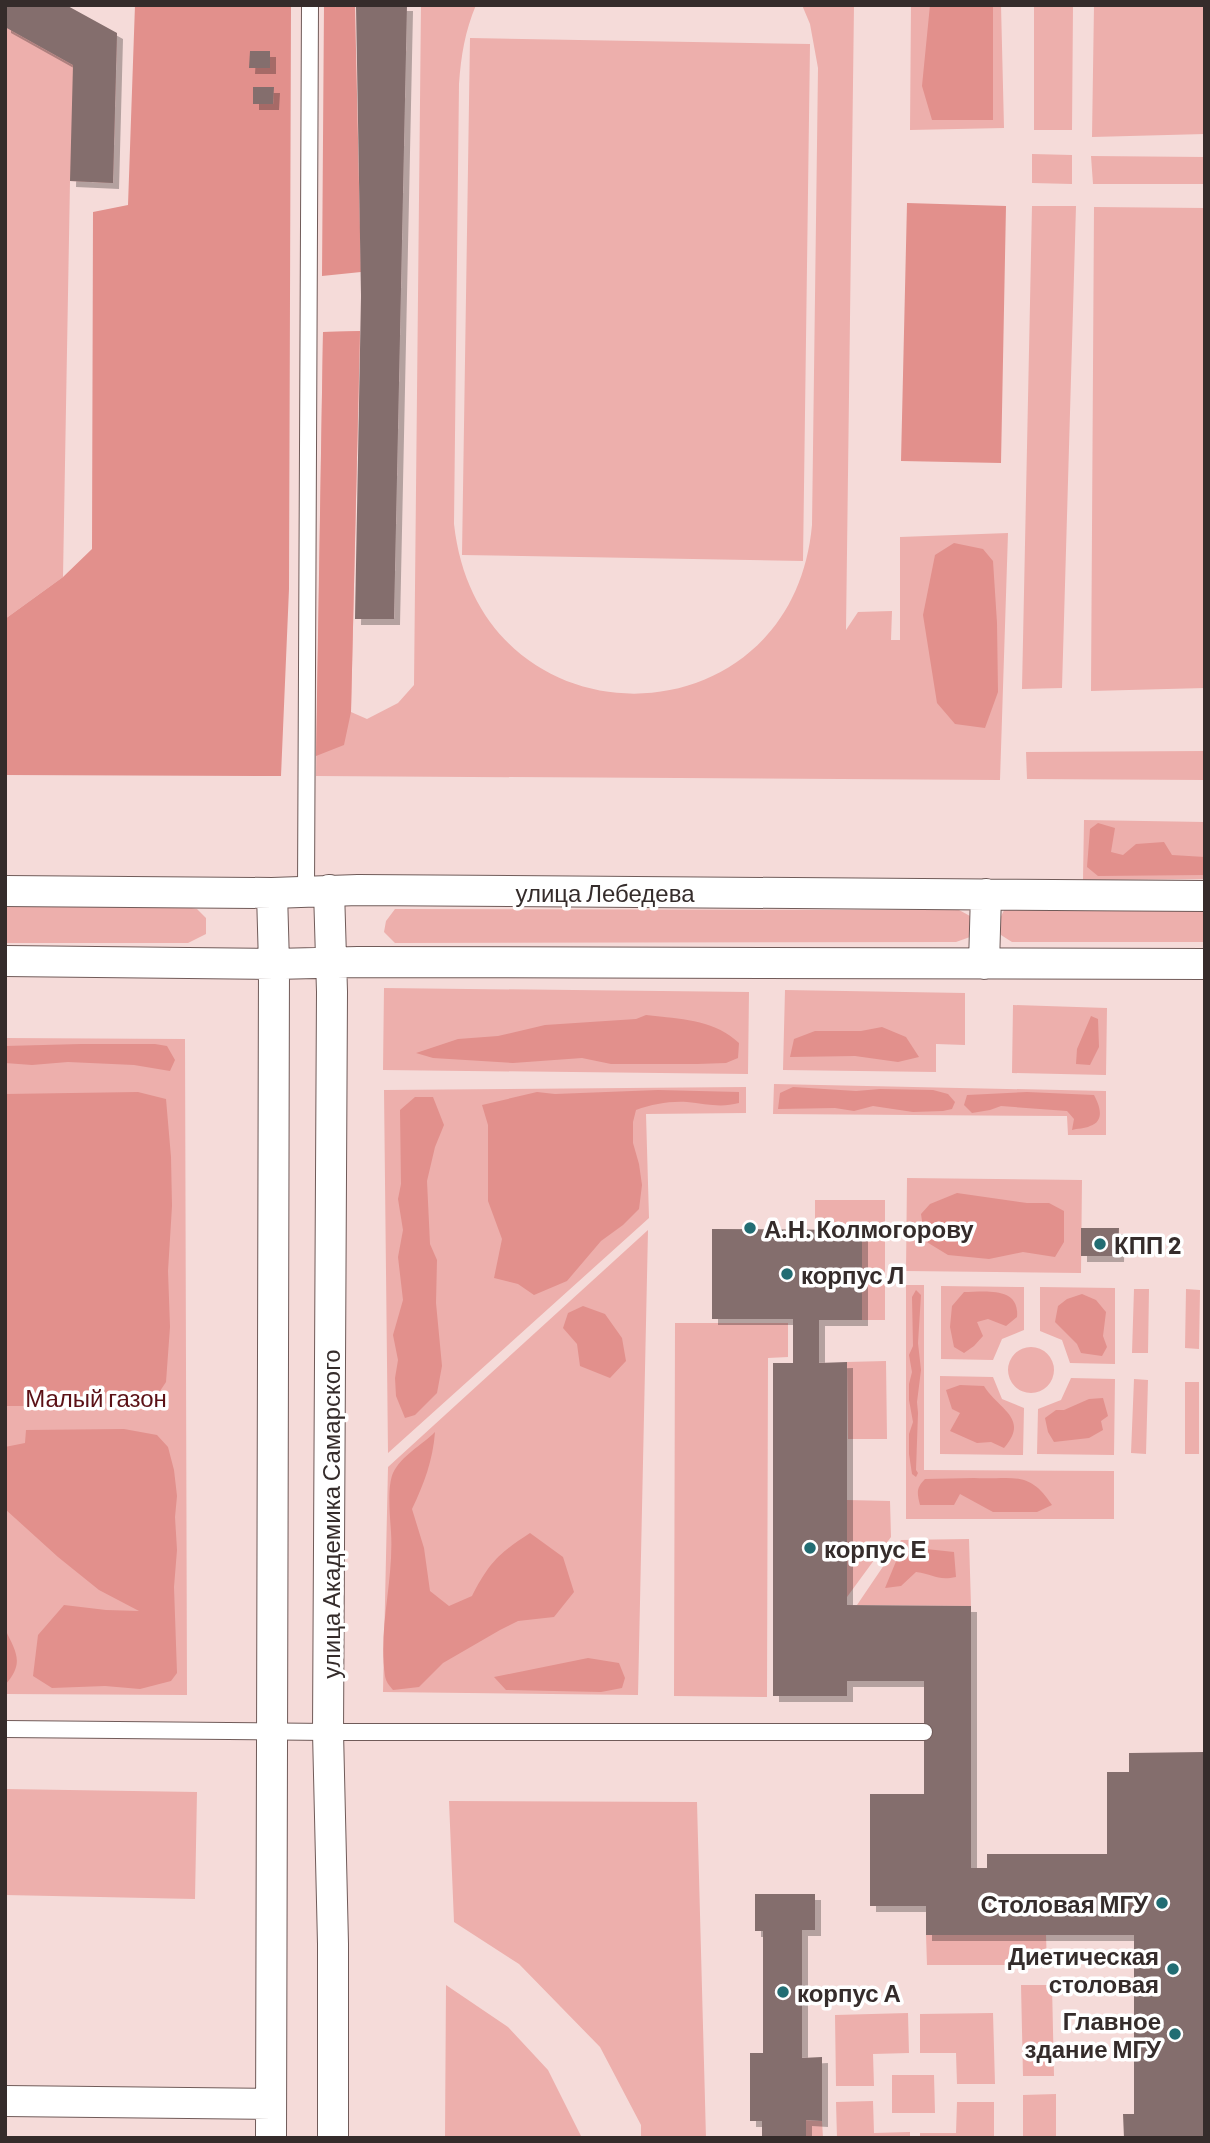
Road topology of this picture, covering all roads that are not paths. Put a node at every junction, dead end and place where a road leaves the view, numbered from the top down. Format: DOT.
graph roads {
  1 [pos="310,5"];
  2 [pos="5,891"];
  3 [pos="318,891"];
  4 [pos="272,893"];
  5 [pos="986,894"];
  6 [pos="1205,895"];
  7 [pos="5,961"];
  8 [pos="332,963"];
  9 [pos="274,964"];
  10 [pos="984,964"];
  11 [pos="1205,964"];
  12 [pos="5,1729"];
  13 [pos="271,1730"];
  14 [pos="328,1732"];
  15 [pos="924,1732"];
  16 [pos="5,2101"];
  17 [pos="271,2104"];
  18 [pos="271,2138"];
  19 [pos="333,2138"];
  1 -- 3 [label="lane"];
  2 -- 4 [label="street, улица Лебедева"];
  3 -- 4 [label="street, улица Лебедева"];
  3 -- 5 [label="street, улица Лебедева"];
  3 -- 8 [label="street, улица Академика Самарского"];
  4 -- 9 [label="street"];
  5 -- 6 [label="street, улица Лебедева"];
  5 -- 10 [label="street"];
  7 -- 9 [label="street"];
  8 -- 9 [label="street"];
  8 -- 10 [label="street"];
  8 -- 14 [label="street, улица Академика Самарского"];
  9 -- 13 [label="street"];
  10 -- 11 [label="street"];
  12 -- 13 [label="lane"];
  13 -- 14 [label="lane"];
  13 -- 17 [label="street"];
  14 -- 15 [label="lane"];
  14 -- 19 [label="street, улица Академика Самарского"];
  16 -- 17 [label="street"];
  17 -- 18 [label="street"];
}
